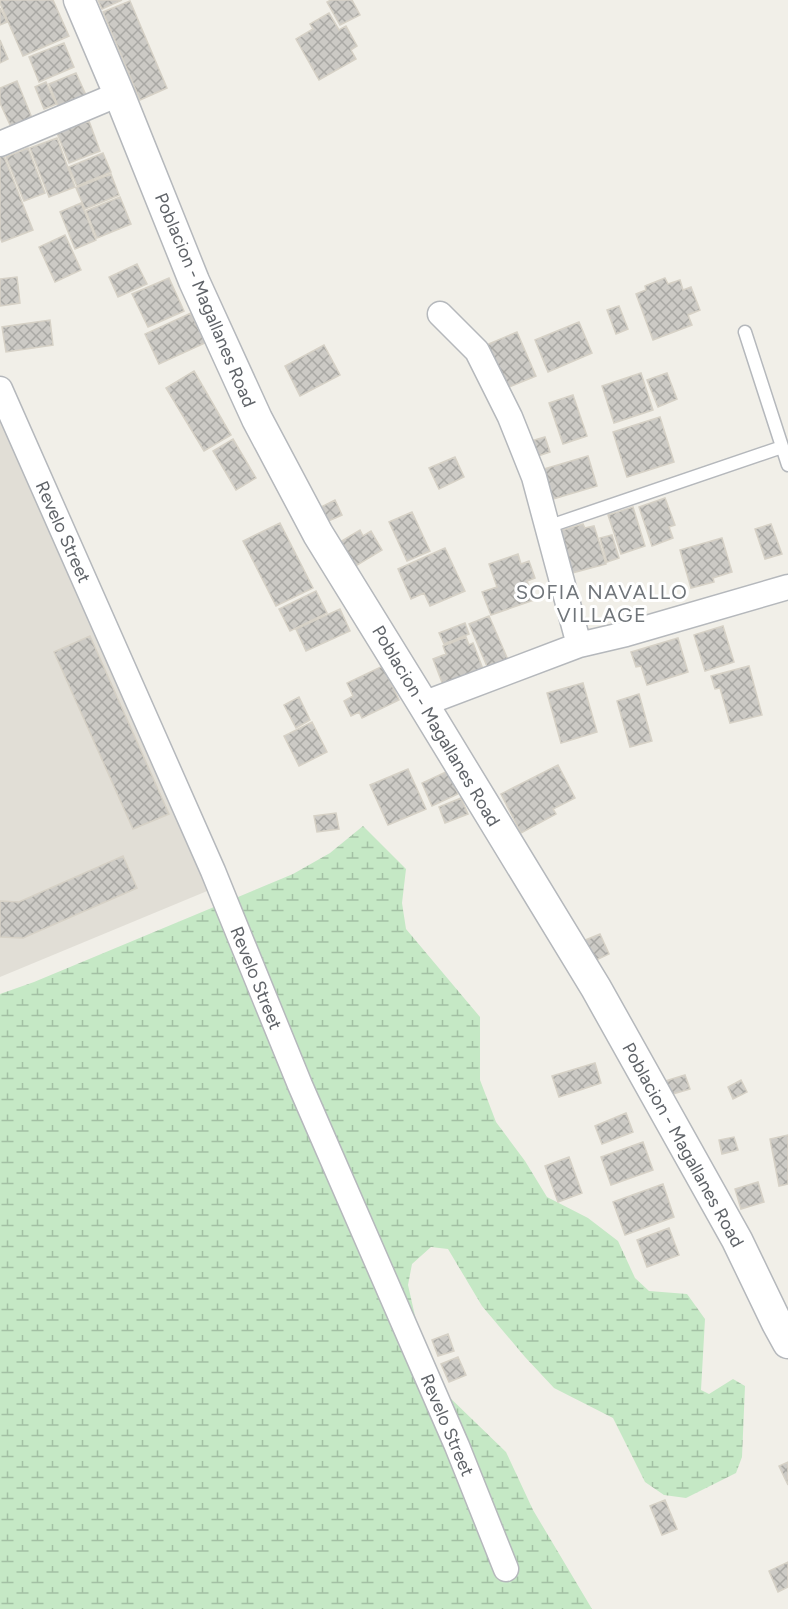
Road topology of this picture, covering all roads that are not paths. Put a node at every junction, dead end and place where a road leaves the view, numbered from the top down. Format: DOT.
graph roads {
  1 [pos="79,0"];
  2 [pos="119,94"];
  3 [pos="0,144"];
  4 [pos="440,314"];
  5 [pos="745,332"];
  6 [pos="0,389"];
  7 [pos="782,447"];
  8 [pos="788,465"];
  9 [pos="547,527"];
  10 [pos="788,587"];
  11 [pos="579,645"];
  12 [pos="423,704"];
  13 [pos="788,1343"];
  14 [pos="506,1569"];
  1 -- 2 [label="street, Poblacion - Magallanes Road"];
  2 -- 3 [label="street"];
  2 -- 12 [label="street, Poblacion - Magallanes Road"];
  4 -- 9 [label="street"];
  5 -- 7 [label="lane"];
  6 -- 14 [label="street, Revelo Street"];
  7 -- 8 [label="lane"];
  7 -- 9 [label="lane"];
  9 -- 11 [label="street"];
  10 -- 11 [label="street"];
  11 -- 12 [label="street"];
  12 -- 13 [label="street, Poblacion - Magallanes Road"];
}
